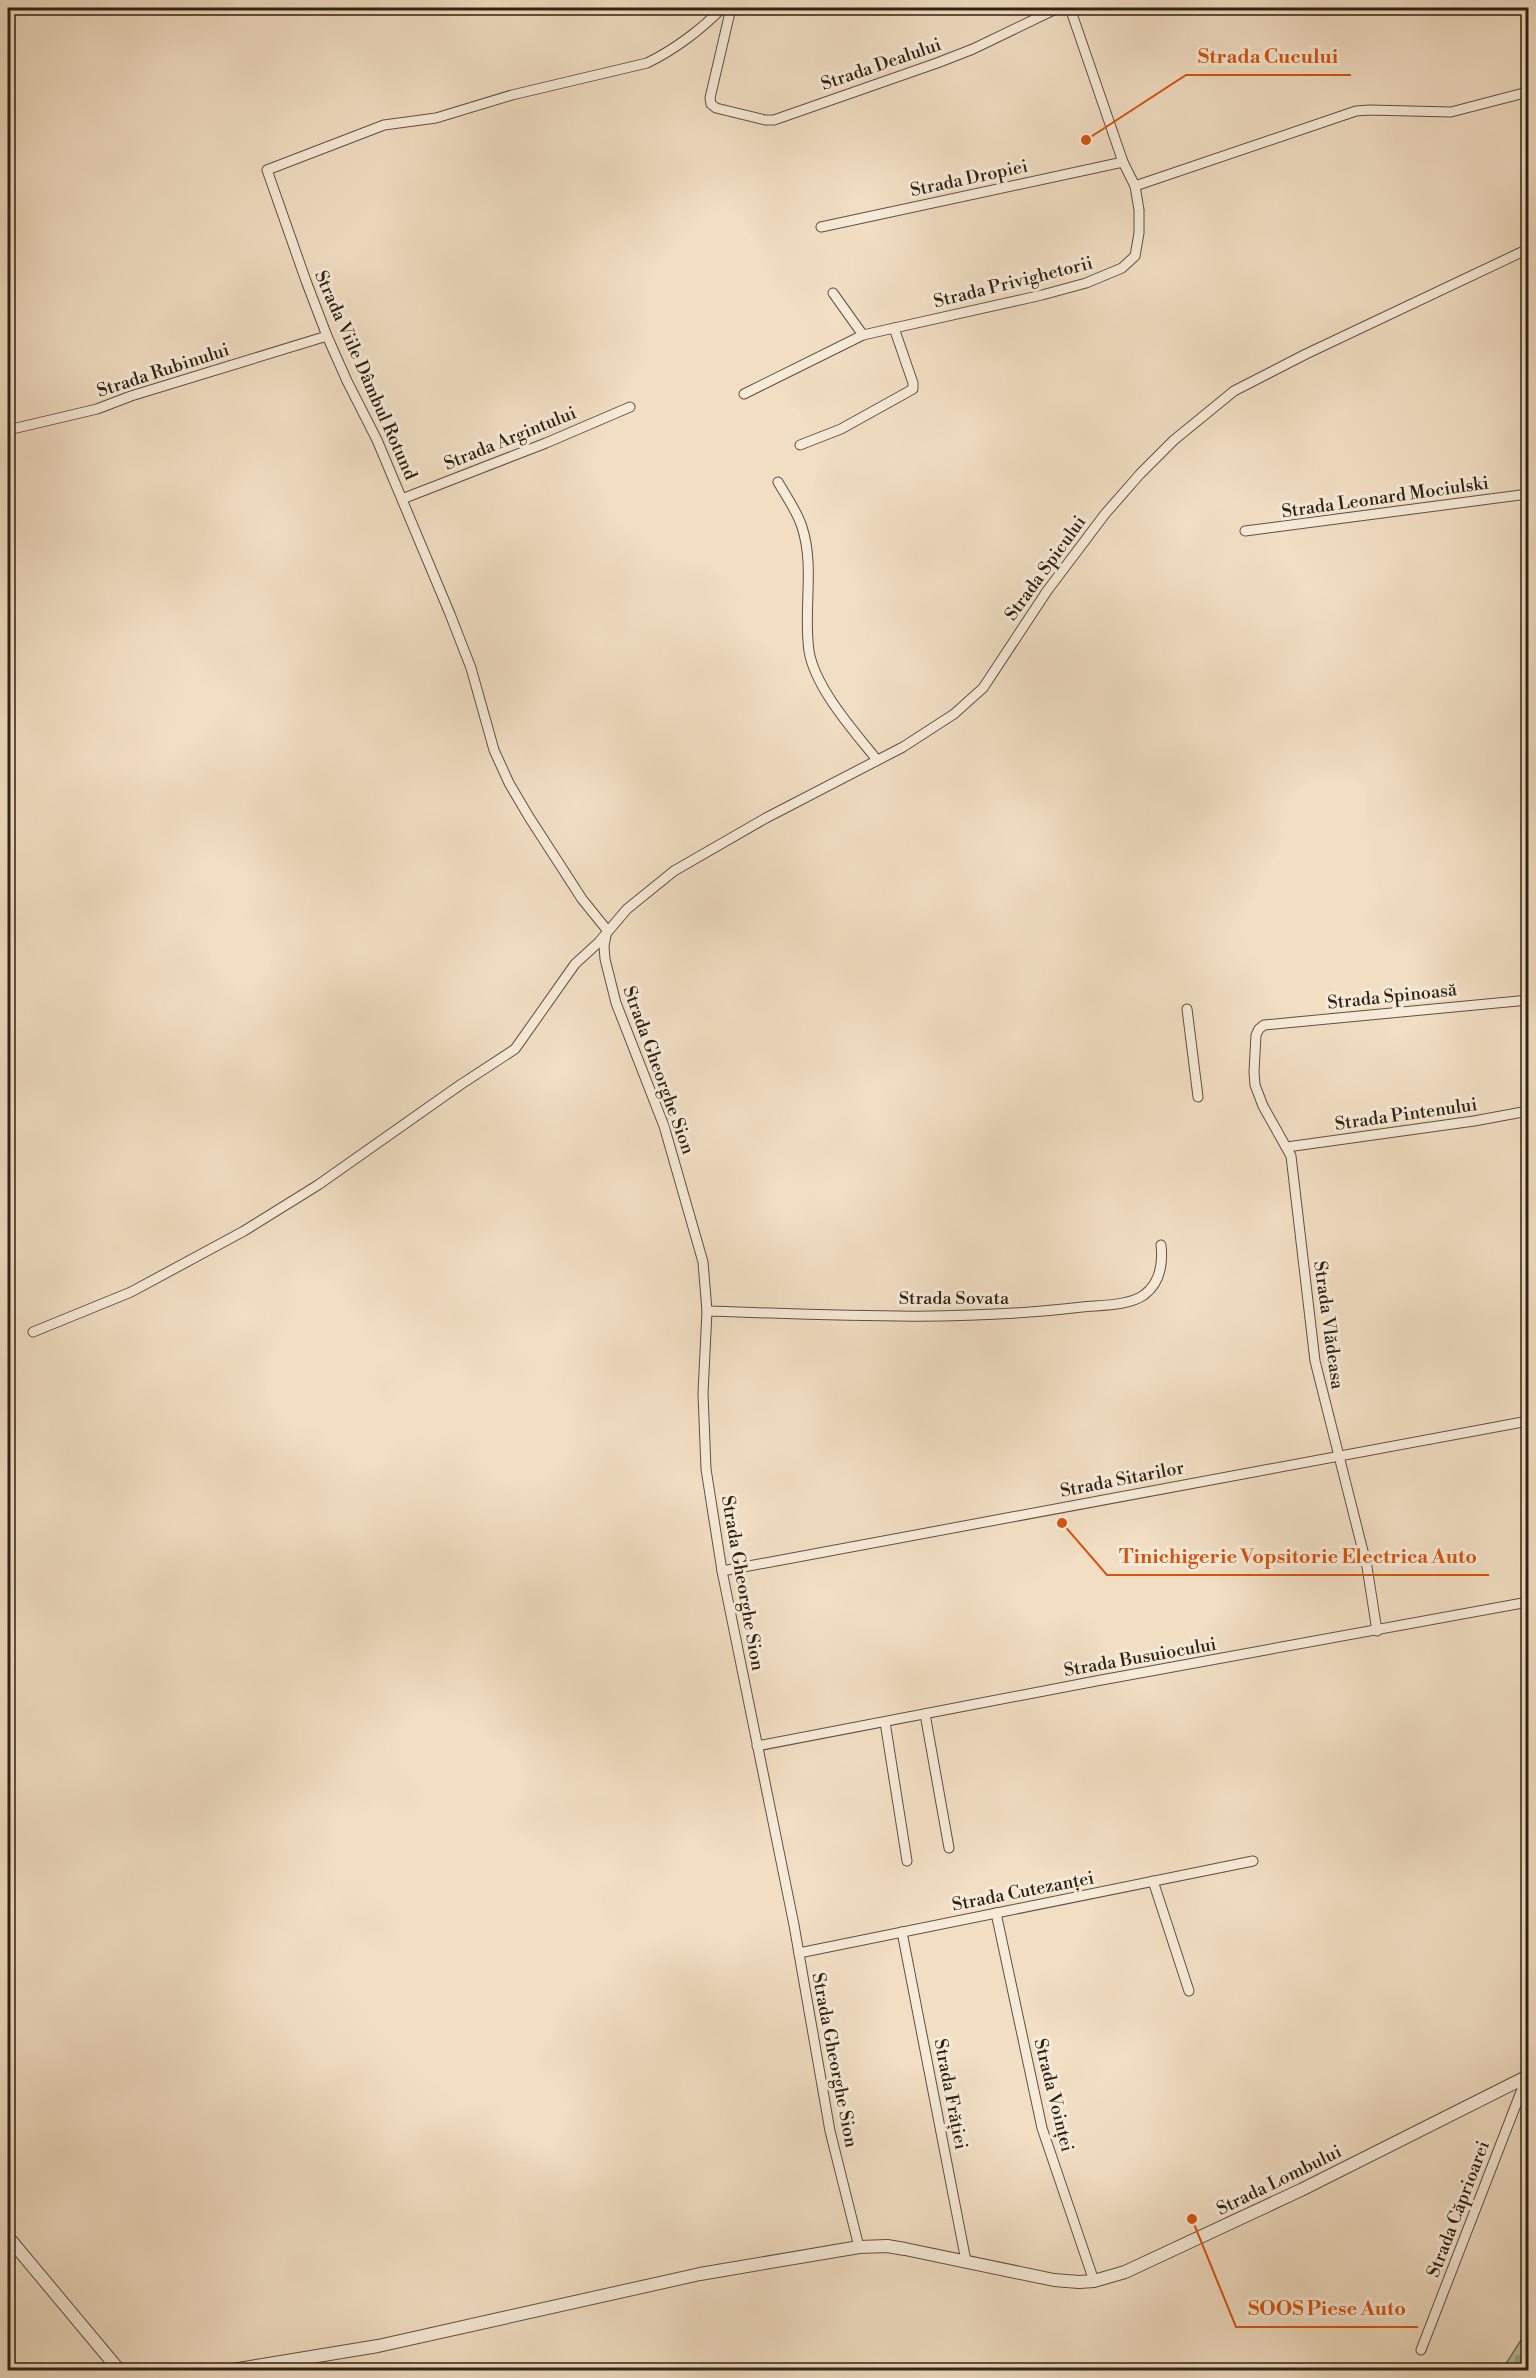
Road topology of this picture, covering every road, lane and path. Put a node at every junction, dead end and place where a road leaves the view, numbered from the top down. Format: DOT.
graph roads {
  1 [pos="722,8"];
  2 [pos="731,8"];
  3 [pos="1058,8"];
  4 [pos="1070,8"];
  5 [pos="1528,92"];
  6 [pos="1123,162"];
  7 [pos="1135,186"];
  8 [pos="821,226"];
  9 [pos="1528,249"];
  10 [pos="833,292"];
  11 [pos="894,328"];
  12 [pos="863,335"];
  13 [pos="327,336"];
  14 [pos="744,394"];
  15 [pos="630,407"];
  16 [pos="8,430"];
  17 [pos="800,445"];
  18 [pos="778,482"];
  19 [pos="1528,494"];
  20 [pos="402,500"];
  21 [pos="1245,531"];
  22 [pos="877,760"];
  23 [pos="607,930"];
  24 [pos="1528,1000"];
  25 [pos="1187,1009"];
  26 [pos="1259,1029"];
  27 [pos="1198,1097"];
  28 [pos="1528,1111"];
  29 [pos="1287,1147"];
  30 [pos="1161,1245"];
  31 [pos="707,1311"];
  32 [pos="33,1332"];
  33 [pos="1528,1421"];
  34 [pos="1339,1457"];
  35 [pos="722,1571"];
  36 [pos="1528,1602"];
  37 [pos="1377,1631"];
  38 [pos="925,1714"];
  39 [pos="885,1722"];
  40 [pos="758,1746"];
  41 [pos="949,1848"];
  42 [pos="907,1861"];
  43 [pos="1253,1861"];
  44 [pos="1153,1881"];
  45 [pos="996,1913"];
  46 [pos="902,1932"];
  47 [pos="799,1953"];
  48 [pos="1189,1991"];
  49 [pos="1526,2078"];
  50 [pos="8,2237"];
  51 [pos="859,2247"];
  52 [pos="966,2261"];
  53 [pos="1095,2281"];
  54 [pos="1421,2350"];
  55 [pos="118,2370"];
  56 [pos="232,2370"];
  1 -- 13 [label="street, Strada Viile Dâmbul Rotund"];
  2 -- 3 [label="street, Strada Dealului"];
  4 -- 6 [label="street"];
  5 -- 7 [label="street"];
  6 -- 7 [label="street"];
  6 -- 8 [label="street, Strada Dropiei"];
  7 -- 11 [label="street, Strada Privighetorii"];
  9 -- 22 [label="street, Strada Spicului"];
  10 -- 12 [label="street"];
  11 -- 12 [label="street, Strada Privighetorii"];
  11 -- 17 [label="street"];
  12 -- 14 [label="street, Strada Privighetorii"];
  13 -- 16 [label="street, Strada Rubinului"];
  13 -- 20 [label="street, Strada Viile Dâmbul Rotund"];
  15 -- 20 [label="street, Strada Argintului"];
  18 -- 22 [label="street"];
  19 -- 21 [label="street, Strada Leonard Mociulski"];
  20 -- 23 [label="street, Strada Viile Dâmbul Rotund"];
  22 -- 23 [label="street, Strada Spicului"];
  23 -- 31 [label="street, Strada Gheorghe Sion"];
  23 -- 32 [label="street, Strada Spicului"];
  24 -- 26 [label="street, Strada Spinoasă"];
  25 -- 27 [label="street"];
  26 -- 29 [label="street, Strada Vlădeasa"];
  28 -- 29 [label="street, Strada Pintenului"];
  29 -- 34 [label="street, Strada Vlădeasa"];
  30 -- 31 [label="street, Strada Sovata"];
  31 -- 35 [label="street, Strada Gheorghe Sion"];
  33 -- 34 [label="street, Strada Sitarilor"];
  34 -- 35 [label="street, Strada Sitarilor"];
  34 -- 37 [label="street, Strada Vlădeasa"];
  35 -- 40 [label="street, Strada Gheorghe Sion"];
  36 -- 37 [label="street, Strada Busuiocului"];
  37 -- 38 [label="street, Strada Busuiocului"];
  38 -- 39 [label="street, Strada Busuiocului"];
  38 -- 41 [label="street"];
  39 -- 40 [label="street, Strada Busuiocului"];
  39 -- 42 [label="street"];
  40 -- 47 [label="street, Strada Gheorghe Sion"];
  43 -- 44 [label="street, Strada Cutezanței"];
  44 -- 45 [label="street, Strada Cutezanței"];
  44 -- 48 [label="street"];
  45 -- 46 [label="street, Strada Cutezanței"];
  45 -- 53 [label="street, Strada Voinței"];
  46 -- 47 [label="street, Strada Cutezanței"];
  46 -- 52 [label="street, Strada Frăției"];
  47 -- 51 [label="street, Strada Gheorghe Sion"];
  49 -- 53 [label="street, Strada Lombului"];
  49 -- 54 [label="street, Strada Căprioarei"];
  50 -- 55 [label="street"];
  51 -- 52 [label="street, Strada Lombului"];
  51 -- 56 [label="street, Strada Lombului"];
  52 -- 53 [label="street, Strada Lombului"];
}
